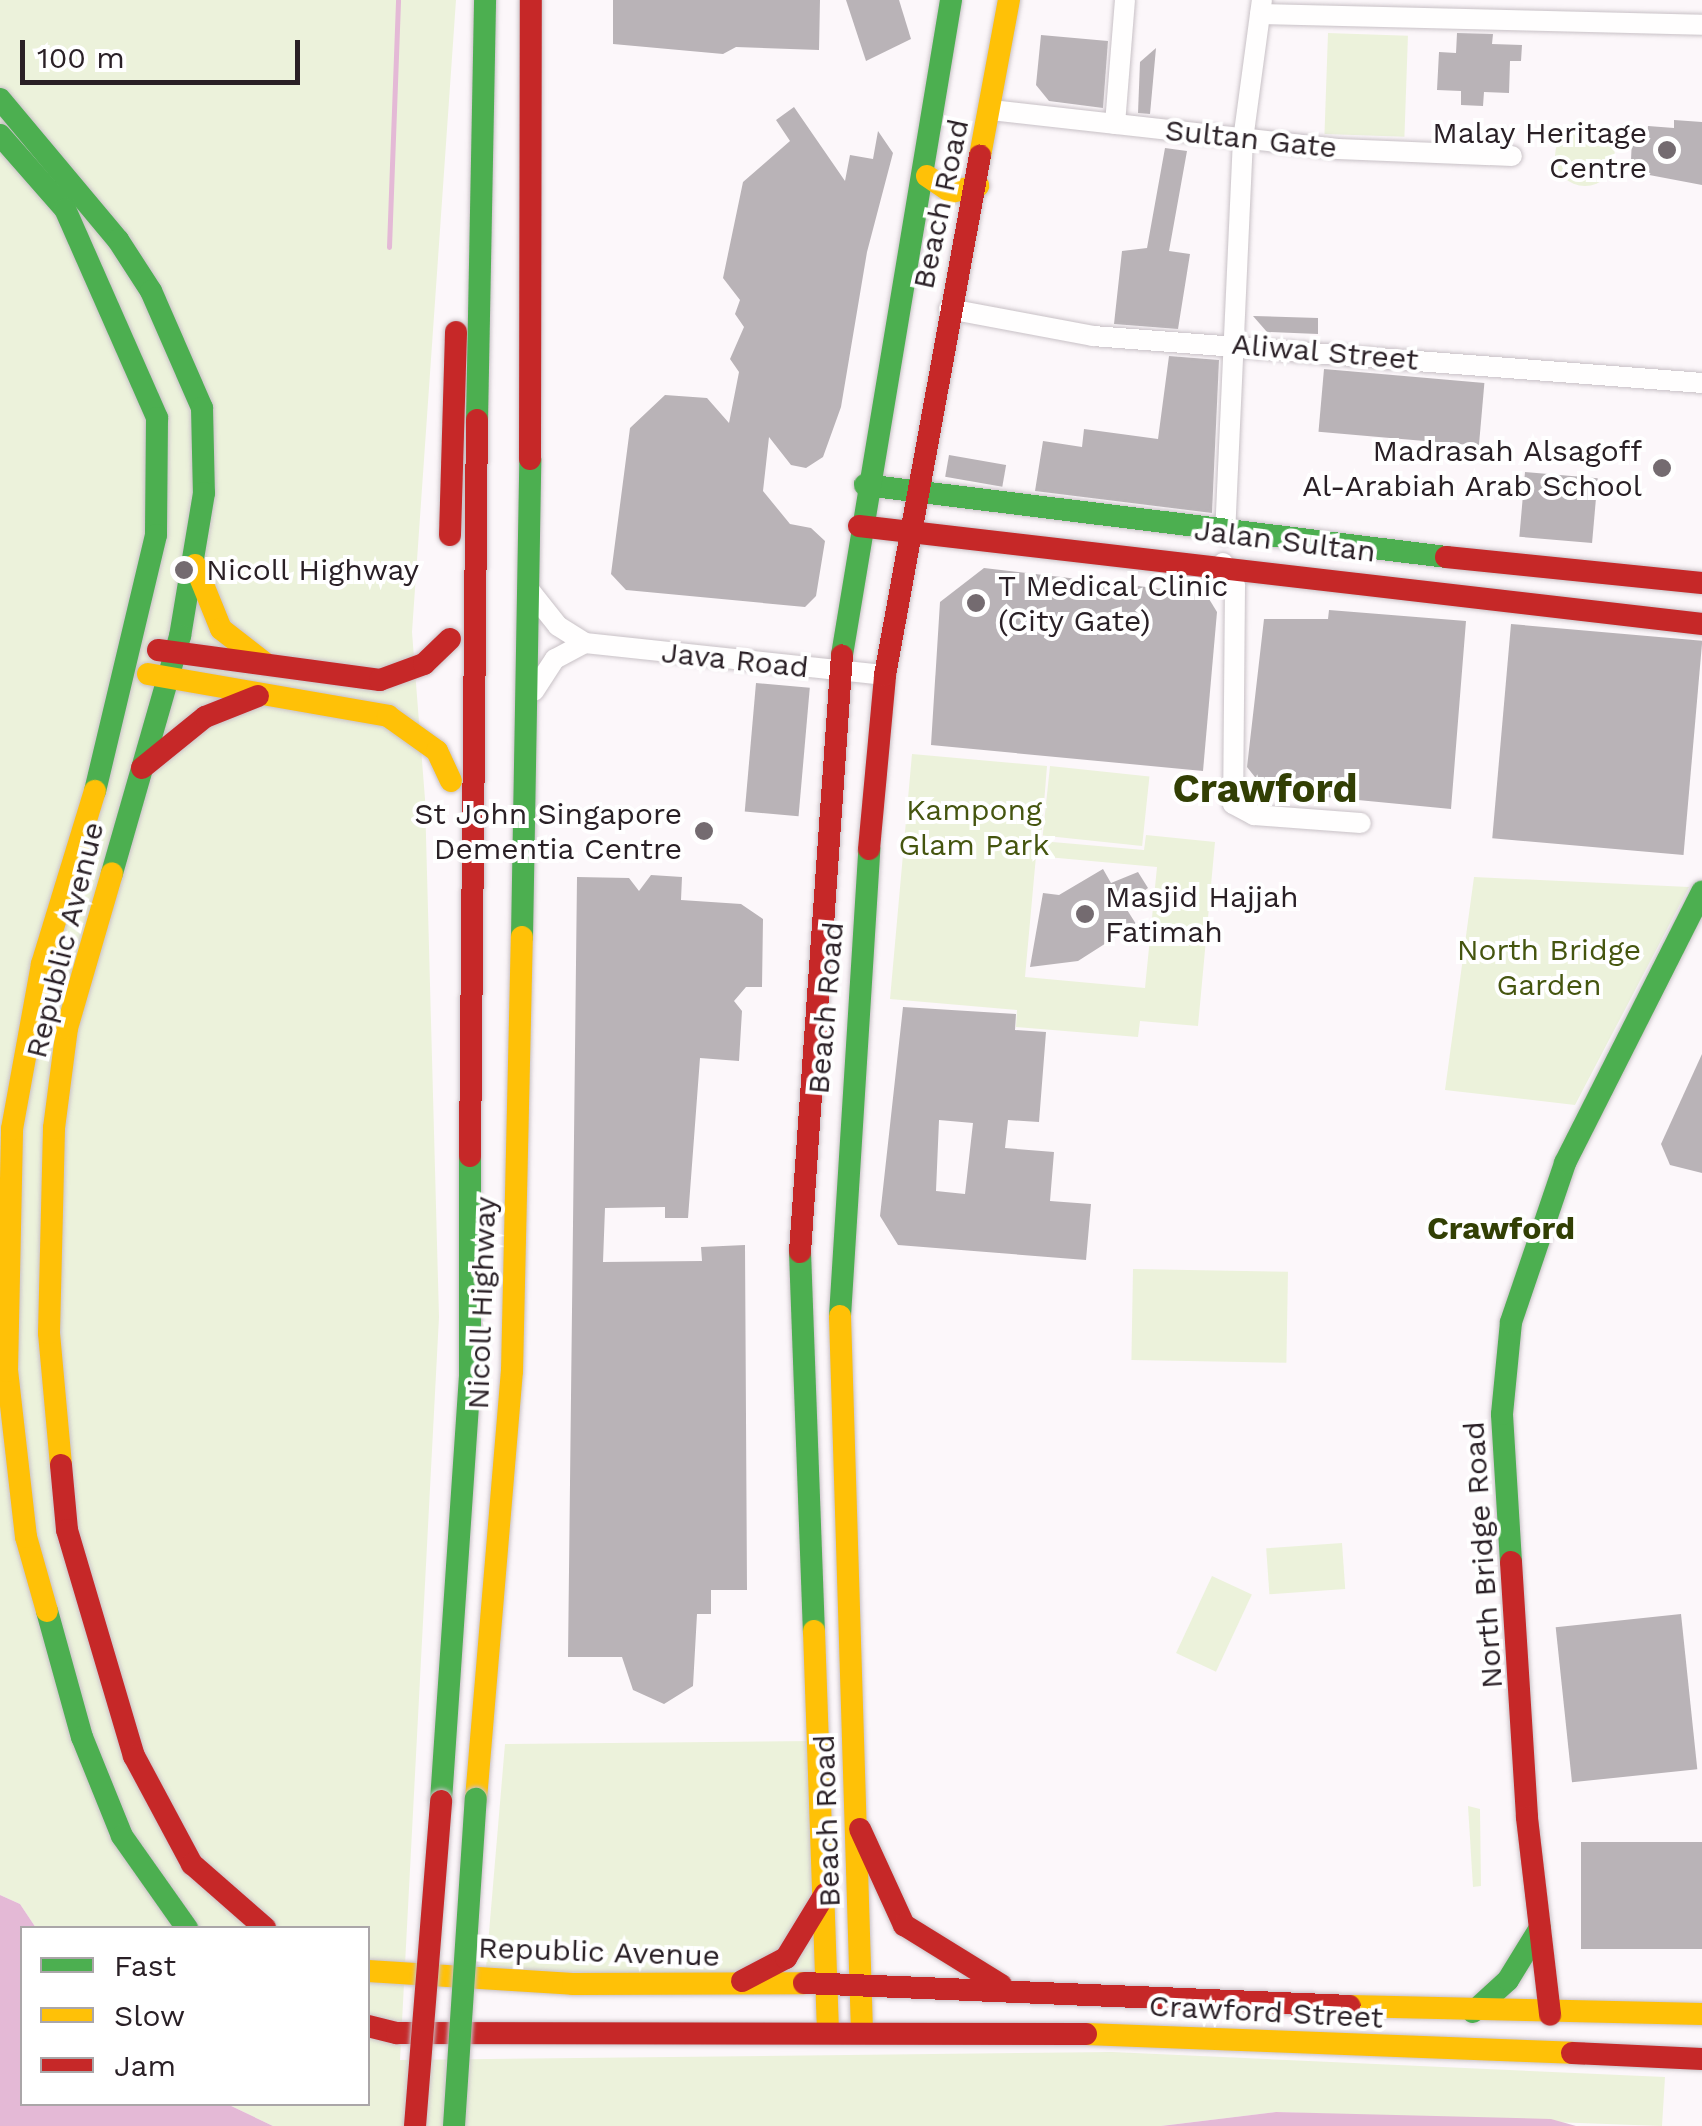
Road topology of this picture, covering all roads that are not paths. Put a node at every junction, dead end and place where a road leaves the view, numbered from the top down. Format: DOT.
graph roads {
  1 [pos="485,0"];
  2 [pos="531,0"];
  3 [pos="952,0"];
  4 [pos="1009,0"];
  5 [pos="1126,0"];
  6 [pos="1616,0"];
  7 [pos="1261,7"];
  8 [pos="1616,22"];
  9 [pos="1702,24"];
  10 [pos="0,99"];
  11 [pos="991,110"];
  12 [pos="1115,124"];
  13 [pos="0,136"];
  14 [pos="1243,140"];
  15 [pos="481,142"];
  16 [pos="1512,156"];
  17 [pos="927,176"];
  18 [pos="978,186"];
  19 [pos="950,309"];
  20 [pos="1238,344"];
  21 [pos="1702,383"];
  22 [pos="865,485"];
  23 [pos="915,492"];
  24 [pos="859,526"];
  25 [pos="909,531"];
  26 [pos="1225,534"];
  27 [pos="1250,537"];
  28 [pos="195,564"];
  29 [pos="1235,564"];
  30 [pos="1702,583"];
  31 [pos="530,590"];
  32 [pos="1702,624"];
  33 [pos="450,639"];
  34 [pos="585,642"];
  35 [pos="131,646"];
  36 [pos="175,652"];
  37 [pos="275,669"];
  38 [pos="126,670"];
  39 [pos="839,670"];
  40 [pos="885,675"];
  41 [pos="168,678"];
  42 [pos="266,693"];
  43 [pos="528,712"];
  44 [pos="834,739"];
  45 [pos="879,745"];
  46 [pos="142,768"];
  47 [pos="452,781"];
  48 [pos="1361,823"];
  49 [pos="1702,892"];
  50 [pos="475,1036"];
  51 [pos="860,1828"];
  52 [pos="860,1854"];
  53 [pos="822,1860"];
  54 [pos="825,1894"];
  55 [pos="186,1926"];
  56 [pos="264,1926"];
  57 [pos="1540,1928"];
  58 [pos="370,1971"];
  59 [pos="862,1983"];
  60 [pos="828,1985"];
  61 [pos="730,1986"];
  62 [pos="1013,1991"];
  63 [pos="1473,2012"];
  64 [pos="1702,2014"];
  65 [pos="1550,2015"];
  66 [pos="370,2026"];
  67 [pos="828,2033"];
  68 [pos="862,2033"];
  69 [pos="1702,2045"];
  70 [pos="1702,2059"];
  71 [pos="416,2126"];
  72 [pos="454,2126"];
  1 -- 15 [label="main road, Nicoll Highway"];
  2 -- 31 [label="main road, Nicoll Highway"];
  3 -- 17 [label="main road, Beach Road"];
  4 -- 11 [label="main road, Beach Road"];
  5 -- 12 [label="street"];
  6 -- 8 [label="street"];
  7 -- 8 [label="street"];
  7 -- 14 [label="street"];
  8 -- 9 [label="street"];
  10 -- 28 [label="main road, Republic Avenue"];
  11 -- 12 [label="street, Sultan Gate"];
  11 -- 18 [label="main road, Beach Road"];
  12 -- 14 [label="street, Sultan Gate"];
  13 -- 35 [label="main road, Republic Avenue"];
  14 -- 16 [label="street, Sultan Gate"];
  14 -- 20 [label="street"];
  15 -- 33 [label="main road"];
  15 -- 50 [label="main road, Nicoll Highway"];
  17 -- 18 [label="main road"];
  17 -- 22 [label="main road, Beach Road"];
  18 -- 19 [label="main road, Beach Road"];
  19 -- 20 [label="street, Aliwal Street"];
  19 -- 23 [label="main road, Beach Road"];
  20 -- 21 [label="street, Aliwal Street"];
  20 -- 26 [label="street"];
  22 -- 23 [label="main road, Jalan Sultan"];
  22 -- 24 [label="main road, Beach Road"];
  23 -- 25 [label="main road, Beach Road"];
  23 -- 26 [label="main road, Jalan Sultan"];
  24 -- 25 [label="main road, Jalan Sultan"];
  24 -- 39 [label="main road, Beach Road"];
  25 -- 29 [label="main road, Jalan Sultan"];
  25 -- 40 [label="main road, Beach Road"];
  26 -- 27 [label="main road, Jalan Sultan"];
  27 -- 29 [label="street"];
  27 -- 30 [label="main road, Jalan Sultan"];
  28 -- 36 [label="main road, Republic Avenue"];
  28 -- 37 [label="main road"];
  29 -- 32 [label="main road, Jalan Sultan"];
  29 -- 48 [label="street"];
  31 -- 34 [label="street"];
  31 -- 43 [label="main road, Nicoll Highway"];
  33 -- 37 [label="main road"];
  33 -- 47 [label="main road"];
  34 -- 39 [label="street, Java Road"];
  34 -- 43 [label="street"];
  35 -- 36 [label="main road"];
  35 -- 38 [label="main road, Republic Avenue"];
  36 -- 37 [label="main road"];
  36 -- 41 [label="main road, Republic Avenue"];
  38 -- 41 [label="main road"];
  38 -- 55 [label="main road, Republic Avenue"];
  39 -- 40 [label="street, Java Road"];
  39 -- 44 [label="main road, Beach Road"];
  40 -- 45 [label="main road, Beach Road"];
  41 -- 42 [label="main road"];
  41 -- 46 [label="main road, Republic Avenue"];
  42 -- 46 [label="main road"];
  42 -- 47 [label="main road"];
  43 -- 72 [label="main road, Nicoll Highway, bridge"];
  44 -- 45 [label="main road"];
  44 -- 53 [label="main road, Beach Road"];
  45 -- 51 [label="main road, Beach Road"];
  46 -- 56 [label="main road, Republic Avenue"];
  47 -- 50 [label="main road"];
  49 -- 57 [label="main road, North Bridge Road"];
  50 -- 71 [label="main road, Nicoll Highway, bridge"];
  51 -- 52 [label="main road, Beach Road"];
  51 -- 62 [label="main road"];
  52 -- 53 [label="main road"];
  52 -- 59 [label="main road, Beach Road"];
  53 -- 54 [label="main road, Beach Road"];
  54 -- 60 [label="main road, Beach Road"];
  54 -- 61 [label="main road"];
  57 -- 63 [label="main road"];
  57 -- 65 [label="main road, North Bridge Road"];
  58 -- 61 [label="main road, Republic Avenue"];
  59 -- 60 [label="main road, Crawford Street"];
  59 -- 62 [label="main road, Crawford Street"];
  59 -- 68 [label="main road, Beach Road"];
  60 -- 61 [label="main road, Republic Avenue"];
  60 -- 67 [label="main road, Beach Road"];
  62 -- 63 [label="main road, Crawford Street"];
  63 -- 65 [label="main road, Crawford Street"];
  64 -- 65 [label="main road, Crawford Street"];
  65 -- 69 [label="main road"];
  66 -- 67 [label="main road"];
  67 -- 68 [label="main road, Crawford Street"];
  68 -- 70 [label="main road, Crawford Street"];
}
